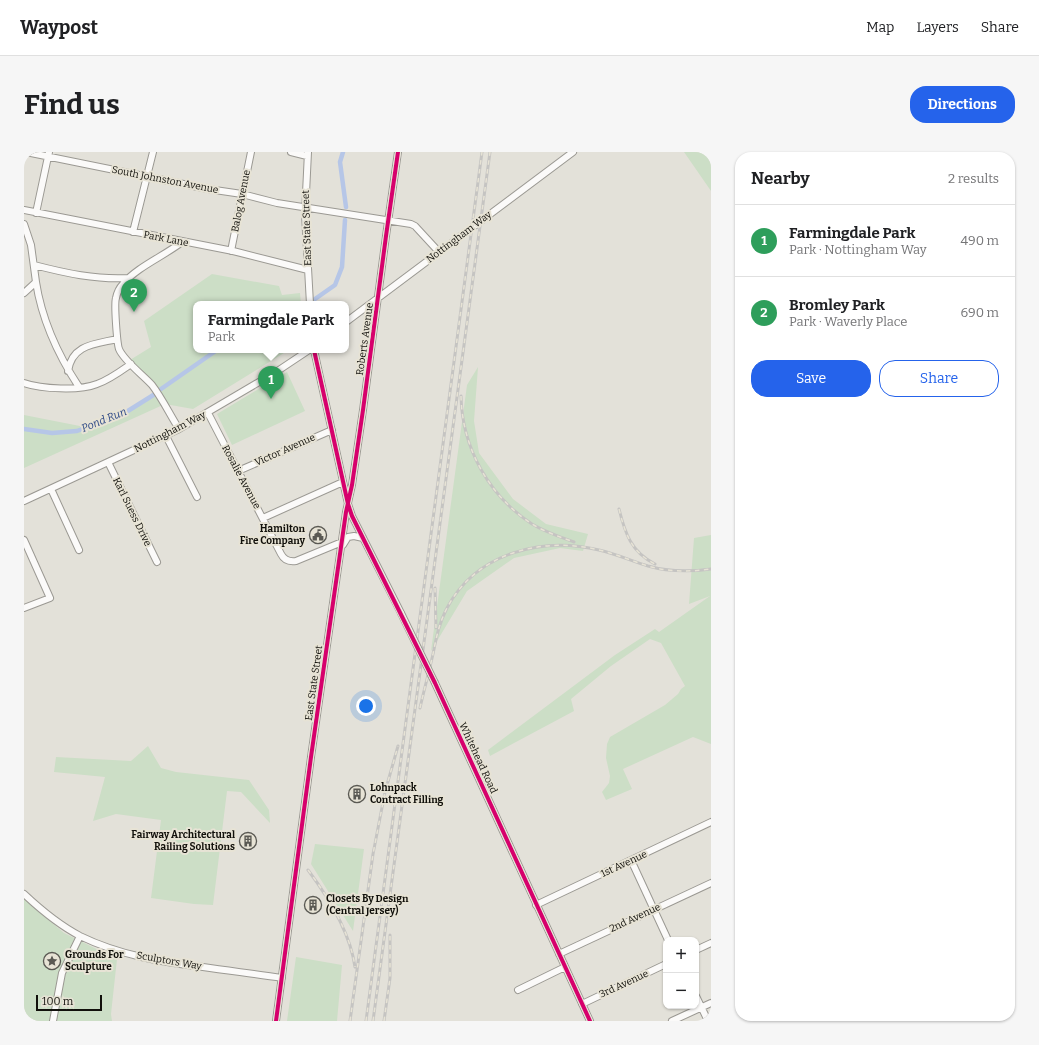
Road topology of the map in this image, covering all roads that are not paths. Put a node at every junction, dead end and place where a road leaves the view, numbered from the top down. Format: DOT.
graph roads {
  1 [pos="26,152"];
  2 [pos="153,152"];
  3 [pos="251,152"];
  4 [pos="291,152"];
  5 [pos="398,152"];
  6 [pos="573,152"];
  7 [pos="48,154"];
  8 [pos="308,154"];
  9 [pos="147,176"];
  10 [pos="242,194"];
  11 [pos="305,208"];
  12 [pos="24,210"];
  13 [pos="36,213"];
  14 [pos="388,220"];
  15 [pos="24,224"];
  16 [pos="133,232"];
  17 [pos="182,242"];
  18 [pos="231,251"];
  19 [pos="439,252"];
  20 [pos="34,265"];
  21 [pos="308,270"];
  22 [pos="129,278"];
  23 [pos="36,282"];
  24 [pos="24,293"];
  25 [pos="379,297"];
  26 [pos="310,301"];
  27 [pos="349,320"];
  28 [pos="117,339"];
  29 [pos="304,353"];
  30 [pos="315,353"];
  31 [pos="132,364"];
  32 [pos="68,371"];
  33 [pos="24,383"];
  34 [pos="78,387"];
  35 [pos="208,413"];
  36 [pos="179,429"];
  37 [pos="332,430"];
  38 [pos="166,436"];
  39 [pos="108,462"];
  40 [pos="238,472"];
  41 [pos="343,482"];
  42 [pos="51,488"];
  43 [pos="197,497"];
  44 [pos="24,501"];
  45 [pos="348,504"];
  46 [pos="263,518"];
  47 [pos="363,538"];
  48 [pos="24,540"];
  49 [pos="341,545"];
  50 [pos="79,550"];
  51 [pos="157,562"];
  52 [pos="24,608"];
  53 [pos="711,822"];
  54 [pos="631,860"];
  55 [pos="711,883"];
  56 [pos="24,894"];
  57 [pos="536,905"];
  58 [pos="654,910"];
  59 [pos="80,936"];
  60 [pos="667,937"];
  61 [pos="711,942"];
  62 [pos="699,948"];
  63 [pos="559,954"];
  64 [pos="663,965"];
  65 [pos="565,967"];
  66 [pos="282,978"];
  67 [pos="518,990"];
  68 [pos="699,1002"];
  69 [pos="711,1003"];
  70 [pos="582,1004"];
  71 [pos="702,1007"];
  72 [pos="53,1021"];
  73 [pos="276,1021"];
  74 [pos="590,1021"];
  75 [pos="672,1021"];
  76 [pos="708,1021"];
  1 -- 7 [label="street, South Johnston Avenue"];
  2 -- 9 [label="street"];
  3 -- 10 [label="street, Balog Avenue"];
  4 -- 8 [label="street"];
  5 -- 14 [label="street, Roberts Avenue"];
  6 -- 19 [label="street, Nottingham Way"];
  7 -- 9 [label="street, South Johnston Avenue"];
  7 -- 13 [label="street"];
  8 -- 11 [label="street, East State Street"];
  9 -- 10 [label="street, South Johnston Avenue"];
  9 -- 16 [label="street"];
  10 -- 11 [label="street, South Johnston Avenue"];
  10 -- 18 [label="street, Balog Avenue"];
  11 -- 14 [label="street, South Johnston Avenue"];
  11 -- 21 [label="street, East State Street"];
  12 -- 13 [label="street, Park Lane"];
  13 -- 16 [label="street, Park Lane"];
  14 -- 19 [label="street, South Johnston Avenue"];
  14 -- 25 [label="street, Roberts Avenue"];
  15 -- 20 [label="street"];
  16 -- 17 [label="street, Park Lane"];
  17 -- 18 [label="street, Park Lane"];
  17 -- 22 [label="street"];
  18 -- 21 [label="street, Park Lane"];
  19 -- 25 [label="street, Nottingham Way"];
  20 -- 22 [label="street"];
  20 -- 23 [label="street"];
  21 -- 26 [label="street, East State Street"];
  22 -- 28 [label="street"];
  23 -- 24 [label="street"];
  23 -- 32 [label="street"];
  25 -- 27 [label="street, Nottingham Way"];
  25 -- 45 [label="street, Roberts Avenue"];
  28 -- 31 [label="street"];
  28 -- 32 [label="street"];
  29 -- 35 [label="street, Nottingham Way"];
  30 -- 37 [label="street, East State Street"];
  31 -- 34 [label="street"];
  31 -- 36 [label="street"];
  32 -- 34 [label="street"];
  33 -- 34 [label="street"];
  35 -- 36 [label="street, Nottingham Way"];
  35 -- 40 [label="street, Rosalie Avenue"];
  36 -- 38 [label="street, Nottingham Way"];
  37 -- 40 [label="street, Victor Avenue"];
  37 -- 41 [label="street, East State Street"];
  38 -- 39 [label="street, Nottingham Way"];
  38 -- 43 [label="street"];
  39 -- 42 [label="street, Nottingham Way"];
  39 -- 51 [label="street, Karl Suess Drive"];
  40 -- 46 [label="street, Rosalie Avenue"];
  41 -- 45 [label="street, East State Street"];
  41 -- 46 [label="street"];
  42 -- 44 [label="street, Nottingham Way"];
  42 -- 50 [label="street"];
  45 -- 47 [label="street, Whitehead Road"];
  45 -- 49 [label="street, East State Street"];
  46 -- 49 [label="street, Rosalie Avenue"];
  47 -- 49 [label="street"];
  47 -- 57 [label="street, Whitehead Road, bridge"];
  48 -- 52 [label="street"];
  49 -- 66 [label="street, East State Street"];
  53 -- 54 [label="street, 1st Avenue"];
  54 -- 57 [label="street, 1st Avenue"];
  54 -- 58 [label="street"];
  55 -- 58 [label="street, 2nd Avenue"];
  56 -- 59 [label="street, Sculptors Way"];
  57 -- 63 [label="street, Whitehead Road"];
  58 -- 60 [label="street"];
  58 -- 63 [label="street, 2nd Avenue"];
  59 -- 66 [label="street, Sculptors Way"];
  59 -- 72 [label="street"];
  61 -- 62 [label="street"];
  63 -- 65 [label="street, Whitehead Road"];
  64 -- 70 [label="street, 3rd Avenue"];
  65 -- 67 [label="street"];
  65 -- 70 [label="street, Whitehead Road"];
  66 -- 73 [label="street, East State Street"];
  68 -- 71 [label="street"];
  69 -- 71 [label="street"];
  70 -- 74 [label="street, Whitehead Road"];
  71 -- 75 [label="street"];
  71 -- 76 [label="street"];
}
